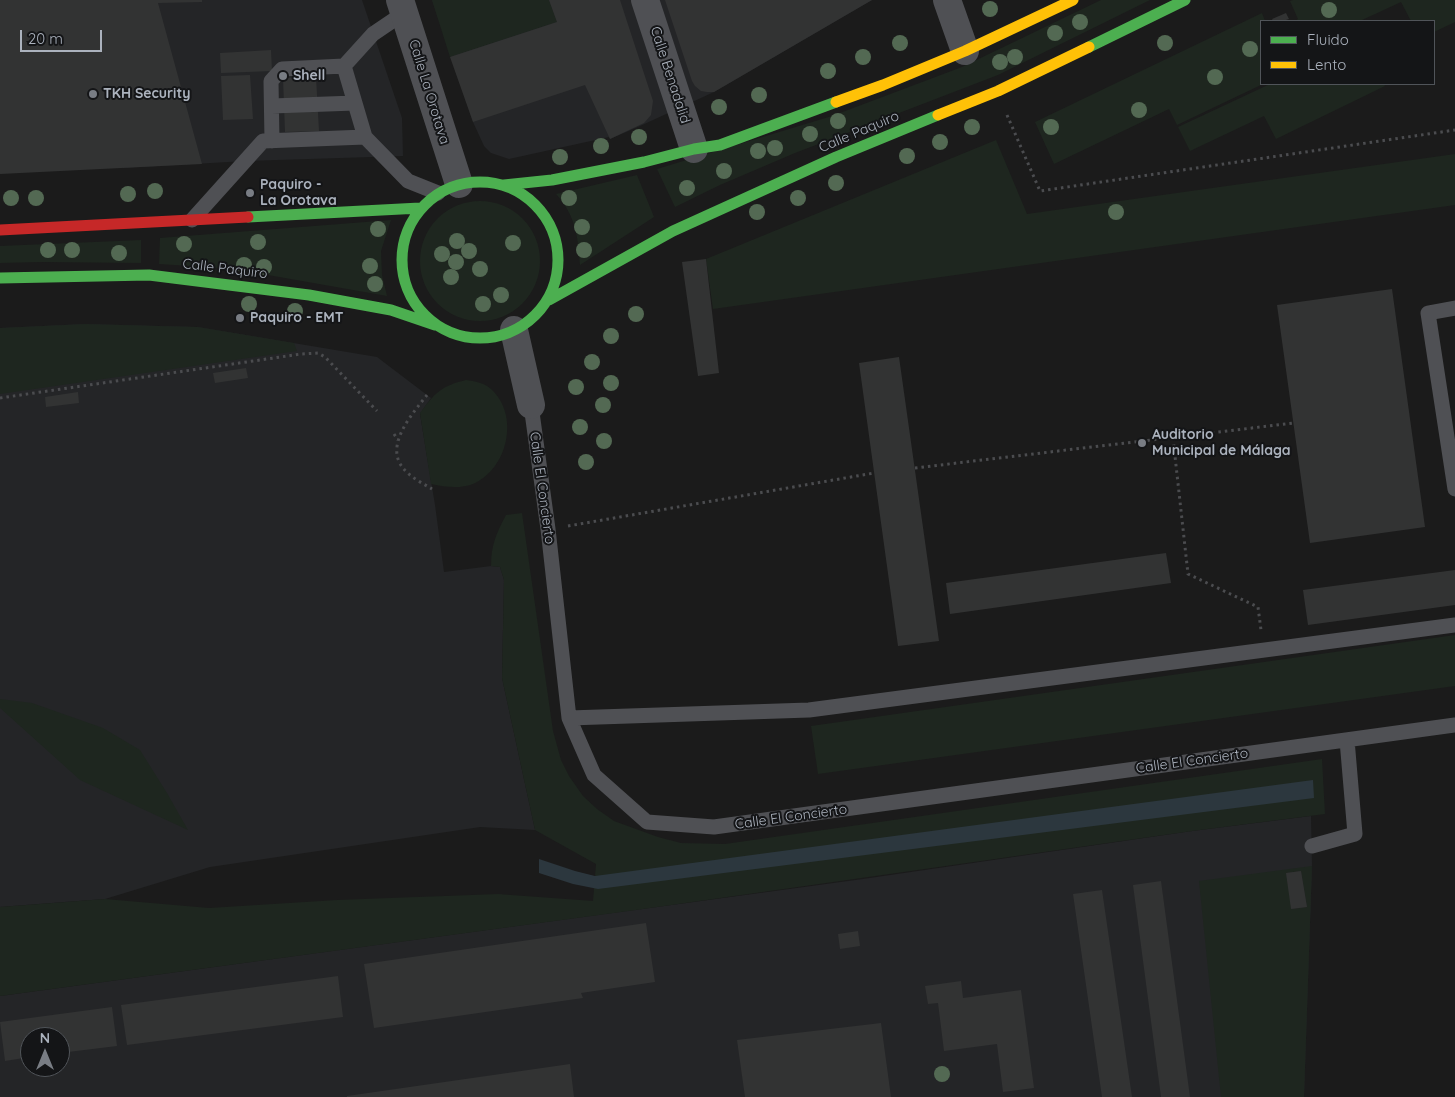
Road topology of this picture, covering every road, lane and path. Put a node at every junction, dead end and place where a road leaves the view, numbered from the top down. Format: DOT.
graph roads {
  1 [pos="646,0"];
  2 [pos="947,0"];
  3 [pos="1073,0"];
  4 [pos="1185,0"];
  5 [pos="402,6"];
  6 [pos="965,51"];
  7 [pos="344,66"];
  8 [pos="998,91"];
  9 [pos="355,103"];
  10 [pos="272,106"];
  11 [pos="1455,130"];
  12 [pos="365,137"];
  13 [pos="272,140"];
  14 [pos="694,149"];
  15 [pos="504,185"];
  16 [pos="448,188"];
  17 [pos="420,208"];
  18 [pos="192,220"];
  19 [pos="0,230"];
  20 [pos="0,278"];
  21 [pos="549,300"];
  22 [pos="1455,308"];
  23 [pos="441,328"];
  24 [pos="514,330"];
  25 [pos="427,395"];
  26 [pos="0,398"];
  27 [pos="531,405"];
  28 [pos="377,411"];
  29 [pos="1294,423"];
  30 [pos="394,434"];
  31 [pos="1173,438"];
  32 [pos="398,440"];
  33 [pos="915,468"];
  34 [pos="874,474"];
  35 [pos="432,489"];
  36 [pos="1455,489"];
  37 [pos="548,529"];
  38 [pos="1455,624"];
  39 [pos="1264,650"];
  40 [pos="569,718"];
  41 [pos="1455,724"];
  42 [pos="1347,740"];
  43 [pos="1312,846"];
  1 -- 14 [label="street, Calle Benadalid"];
  2 -- 6 [label="street"];
  3 -- 6 [label="main road"];
  4 -- 8 [label="main road, Calle Paquiro"];
  5 -- 7 [label="lane"];
  5 -- 16 [label="street, Calle La Orotava"];
  6 -- 14 [label="main road"];
  7 -- 9 [label="lane"];
  7 -- 10 [label="lane"];
  8 -- 11 [label="path"];
  8 -- 21 [label="main road, Calle Paquiro"];
  9 -- 10 [label="lane"];
  9 -- 12 [label="lane"];
  10 -- 13 [label="lane"];
  12 -- 13 [label="lane"];
  12 -- 16 [label="lane"];
  13 -- 18 [label="lane"];
  14 -- 15 [label="main road"];
  15 -- 16 [label="main road"];
  15 -- 21 [label="main road"];
  16 -- 17 [label="main road"];
  17 -- 18 [label="main road"];
  17 -- 23 [label="main road"];
  18 -- 19 [label="main road"];
  20 -- 23 [label="main road, Calle Paquiro"];
  21 -- 24 [label="main road"];
  22 -- 36 [label="lane"];
  23 -- 24 [label="main road"];
  24 -- 27 [label="street, Calle El Concierto"];
  25 -- 32 [label="path"];
  26 -- 28 [label="path"];
  27 -- 37 [label="lane, Calle El Concierto"];
  29 -- 31 [label="path"];
  30 -- 32 [label="path"];
  31 -- 33 [label="path"];
  31 -- 39 [label="path"];
  32 -- 35 [label="path"];
  34 -- 37 [label="path"];
  37 -- 40 [label="lane, Calle El Concierto"];
  38 -- 39 [label="lane"];
  39 -- 40 [label="lane"];
  40 -- 42 [label="lane, Calle El Concierto"];
  41 -- 42 [label="lane, Calle El Concierto"];
  42 -- 43 [label="lane"];
}
